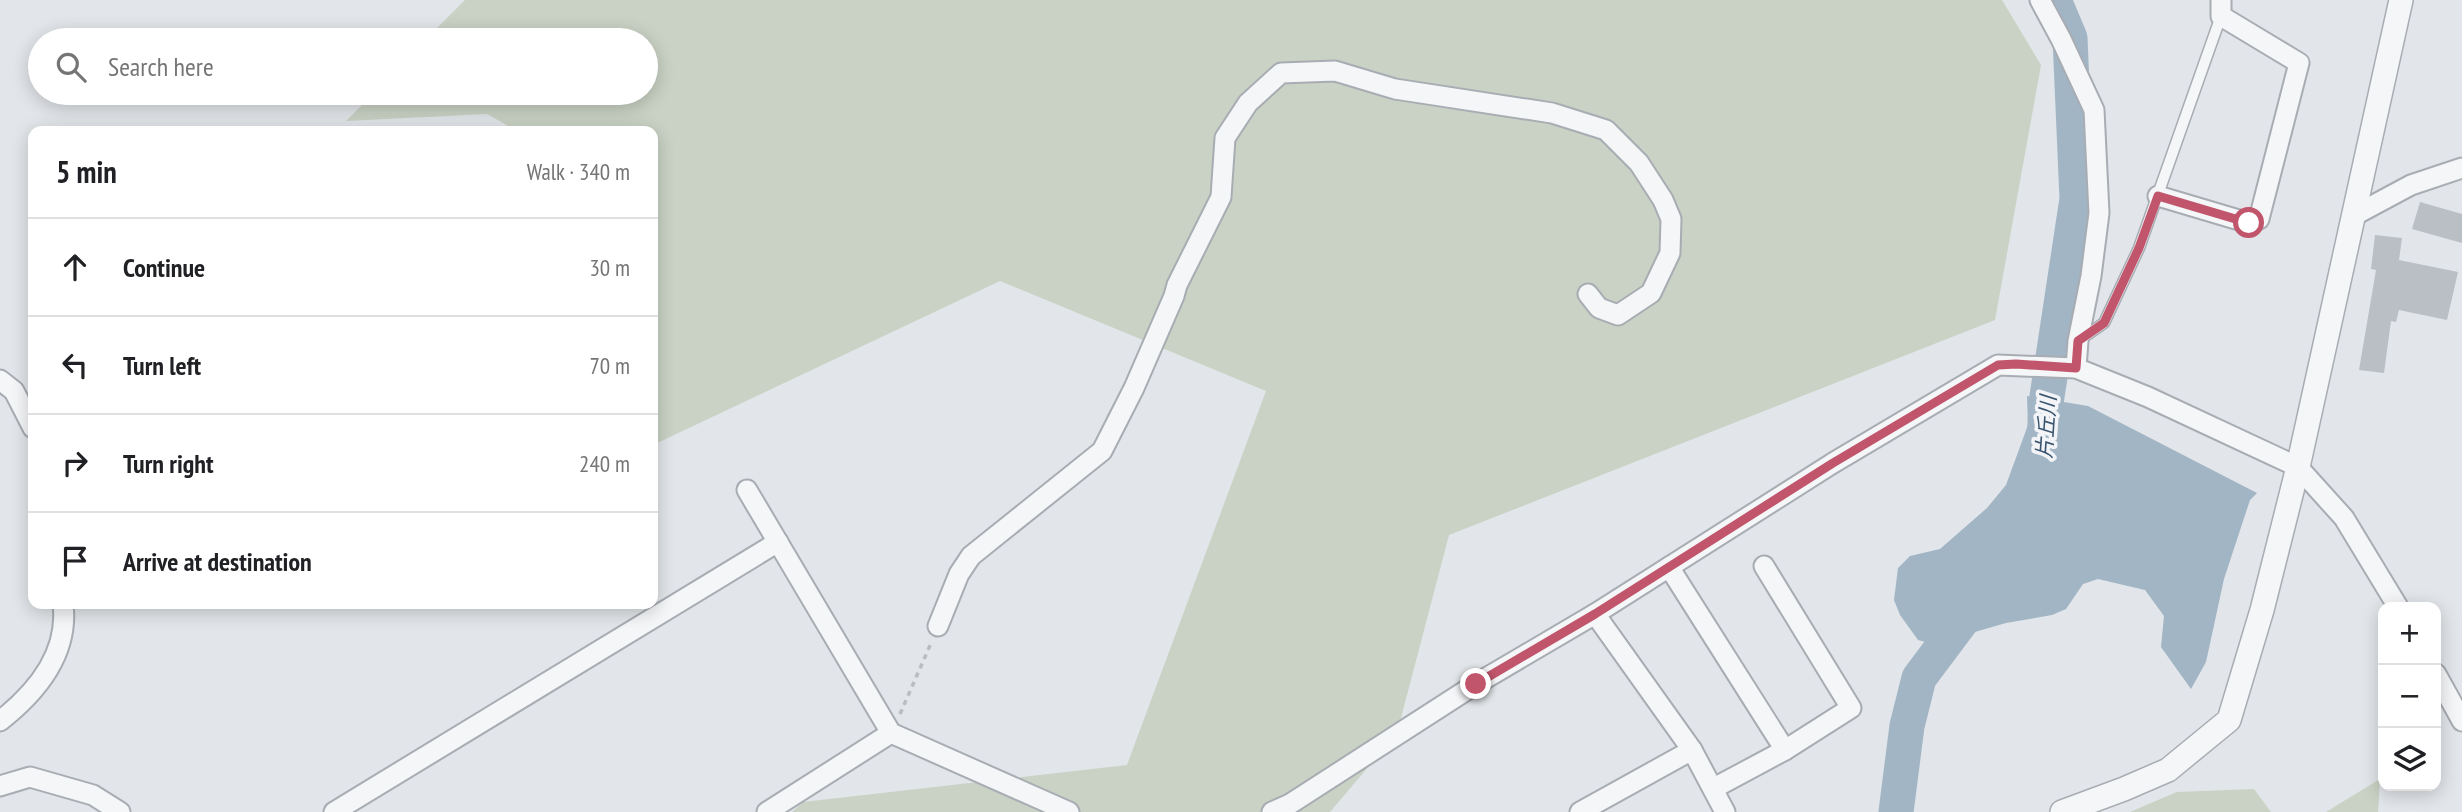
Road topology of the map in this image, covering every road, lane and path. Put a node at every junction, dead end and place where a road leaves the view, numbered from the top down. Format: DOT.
graph roads {
  1 [pos="2040,0"];
  2 [pos="2402,0"];
  3 [pos="2221,8"];
  4 [pos="2462,168"];
  5 [pos="2158,196"];
  6 [pos="2355,215"];
  7 [pos="1588,294"];
  8 [pos="2078,341"];
  9 [pos="2076,368"];
  10 [pos="0,380"];
  11 [pos="28,418"];
  12 [pos="2298,467"];
  13 [pos="747,490"];
  14 [pos="778,542"];
  15 [pos="1765,566"];
  16 [pos="1669,567"];
  17 [pos="2395,602"];
  18 [pos="63,609"];
  19 [pos="1595,614"];
  20 [pos="938,626"];
  21 [pos="2441,683"];
  22 [pos="2461,717"];
  23 [pos="0,721"];
  24 [pos="891,733"];
  25 [pos="1692,750"];
  26 [pos="1785,750"];
  27 [pos="0,786"];
  28 [pos="1714,788"];
  29 [pos="120,812"];
  30 [pos="334,812"];
  31 [pos="767,812"];
  32 [pos="1069,812"];
  33 [pos="1272,812"];
  34 [pos="1580,812"];
  35 [pos="1725,812"];
  36 [pos="2062,812"];
  1 -- 8 [label="street"];
  2 -- 6 [label="street"];
  3 -- 5 [label="lane"];
  3 -- 5 [label="street"];
  4 -- 6 [label="street"];
  5 -- 8 [label="lane"];
  6 -- 12 [label="street"];
  7 -- 20 [label="street"];
  8 -- 9 [label="street"];
  9 -- 12 [label="street"];
  9 -- 16 [label="street"];
  10 -- 11 [label="street"];
  12 -- 17 [label="street"];
  12 -- 36 [label="street"];
  13 -- 14 [label="street"];
  14 -- 24 [label="street"];
  14 -- 30 [label="street"];
  15 -- 26 [label="street"];
  16 -- 19 [label="street"];
  16 -- 26 [label="street"];
  18 -- 23 [label="street"];
  19 -- 25 [label="street"];
  19 -- 33 [label="street"];
  20 -- 24 [label="path"];
  21 -- 22 [label="street"];
  24 -- 31 [label="street"];
  24 -- 32 [label="street"];
  25 -- 28 [label="street"];
  25 -- 34 [label="street"];
  26 -- 28 [label="street"];
  27 -- 29 [label="street"];
  28 -- 35 [label="street"];
}
